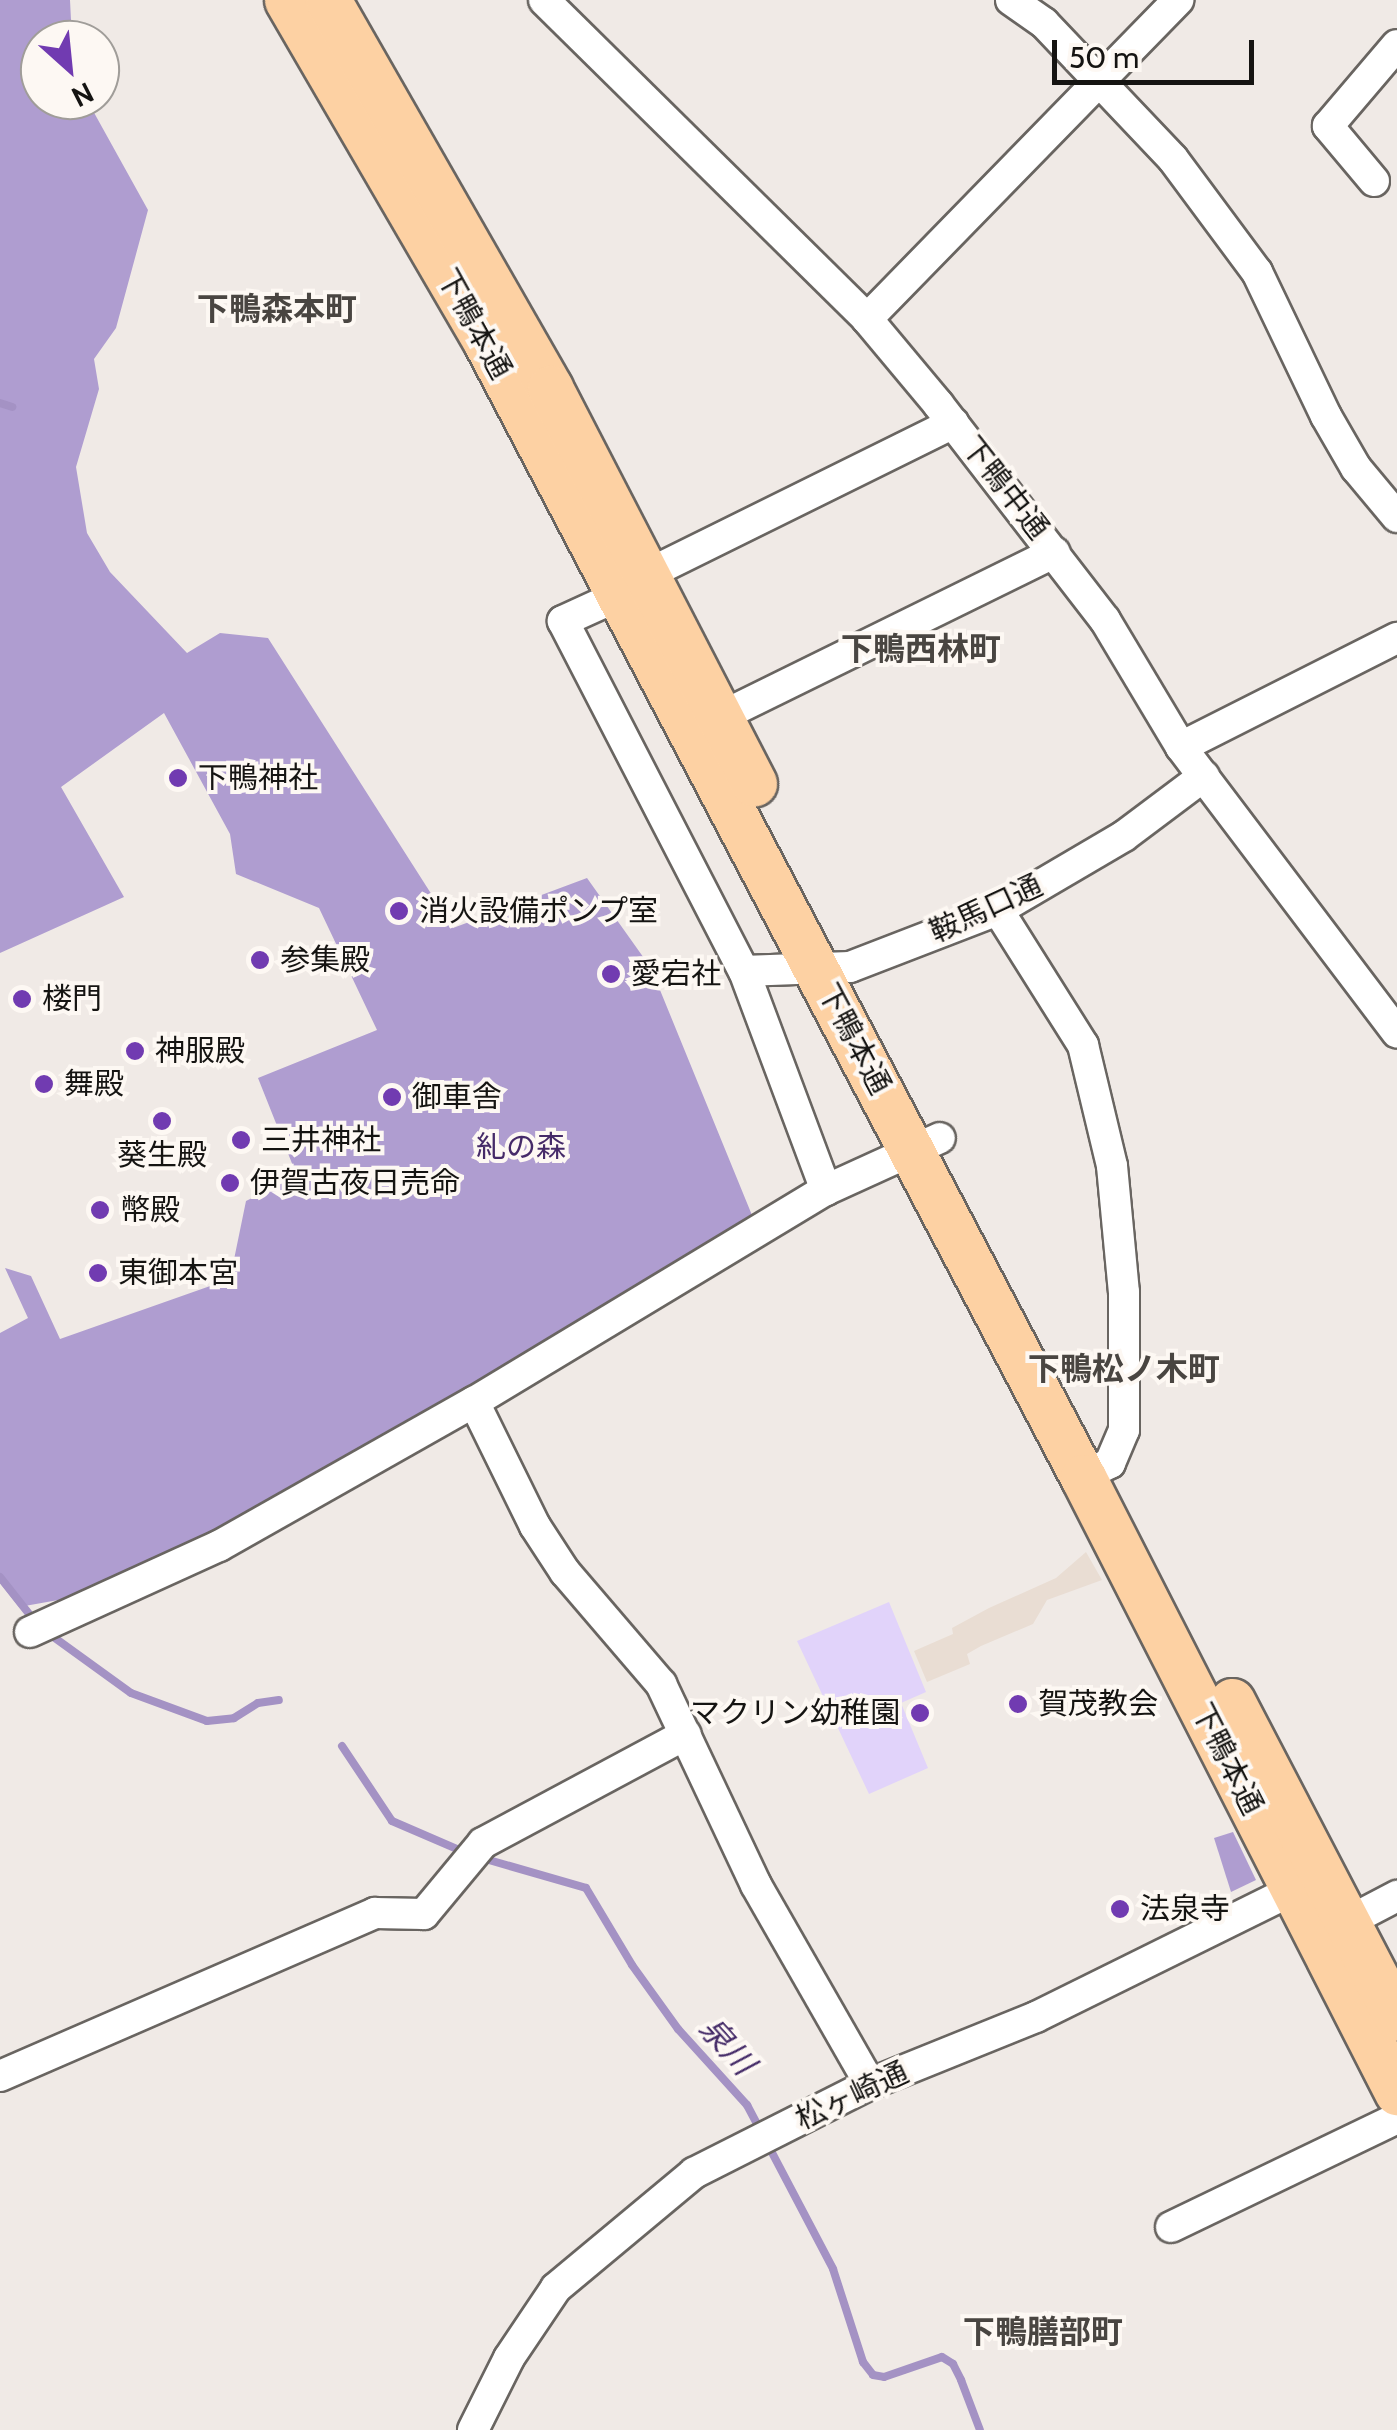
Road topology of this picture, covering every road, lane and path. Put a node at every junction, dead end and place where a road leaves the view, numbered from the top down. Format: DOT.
graph roads {
  1 [pos="287,0"];
  2 [pos="328,0"];
  3 [pos="544,0"];
  4 [pos="1011,0"];
  5 [pos="1173,2"];
  6 [pos="1397,45"];
  7 [pos="1098,83"];
  8 [pos="1374,181"];
  9 [pos="867,320"];
  10 [pos="953,422"];
  11 [pos="1397,517"];
  12 [pos="1055,552"];
  13 [pos="633,585"];
  14 [pos="1397,638"];
  15 [pos="720,717"];
  16 [pos="1181,746"];
  17 [pos="1204,776"];
  18 [pos="998,910"];
  19 [pos="833,967"];
  20 [pos="744,971"];
  21 [pos="1397,1033"];
  22 [pos="927,1146"];
  23 [pos="826,1190"];
  24 [pos="474,1402"];
  25 [pos="1096,1470"];
  26 [pos="40,1627"];
  27 [pos="686,1734"];
  28 [pos="1309,1882"];
  29 [pos="1397,1896"];
  30 [pos="1333,1929"];
  31 [pos="1397,2018"];
  32 [pos="0,2076"];
  33 [pos="870,2084"];
  34 [pos="1397,2092"];
  35 [pos="1397,2118"];
  36 [pos="1171,2226"];
  37 [pos="473,2430"];
  1 -- 13 [label="main road, 下鴨本通"];
  2 -- 13 [label="main road, 下鴨本通"];
  3 -- 9 [label="street, 下鴨中通"];
  4 -- 7 [label="street"];
  5 -- 7 [label="street"];
  6 -- 8 [label="street"];
  7 -- 9 [label="street"];
  7 -- 11 [label="street"];
  9 -- 10 [label="street, 下鴨中通"];
  10 -- 12 [label="street, 下鴨中通"];
  10 -- 13 [label="street"];
  12 -- 15 [label="street"];
  12 -- 16 [label="street, 下鴨中通"];
  13 -- 15 [label="main road, 下鴨本通"];
  13 -- 19 [label="main road, 下鴨本通"];
  13 -- 20 [label="street"];
  14 -- 16 [label="street"];
  15 -- 19 [label="main road, 下鴨本通"];
  16 -- 17 [label="street, 下鴨中通"];
  17 -- 18 [label="street, 鞍馬口通"];
  17 -- 21 [label="street, 下鴨中通"];
  18 -- 19 [label="street, 鞍馬口通"];
  18 -- 25 [label="street"];
  19 -- 20 [label="street, 鞍馬口通"];
  19 -- 22 [label="main road, 下鴨本通"];
  20 -- 23 [label="street"];
  22 -- 23 [label="street"];
  22 -- 25 [label="main road, 下鴨本通"];
  23 -- 24 [label="street"];
  24 -- 26 [label="street"];
  24 -- 27 [label="street"];
  25 -- 28 [label="main road, 下鴨本通"];
  27 -- 32 [label="street"];
  27 -- 33 [label="street"];
  28 -- 30 [label="main road, 下鴨本通"];
  28 -- 33 [label="street, 松ヶ崎通"];
  29 -- 30 [label="street"];
  30 -- 31 [label="main road, 下鴨本通"];
  30 -- 34 [label="main road, 下鴨本通"];
  33 -- 37 [label="street, 松ヶ崎通"];
  35 -- 36 [label="street"];
}
